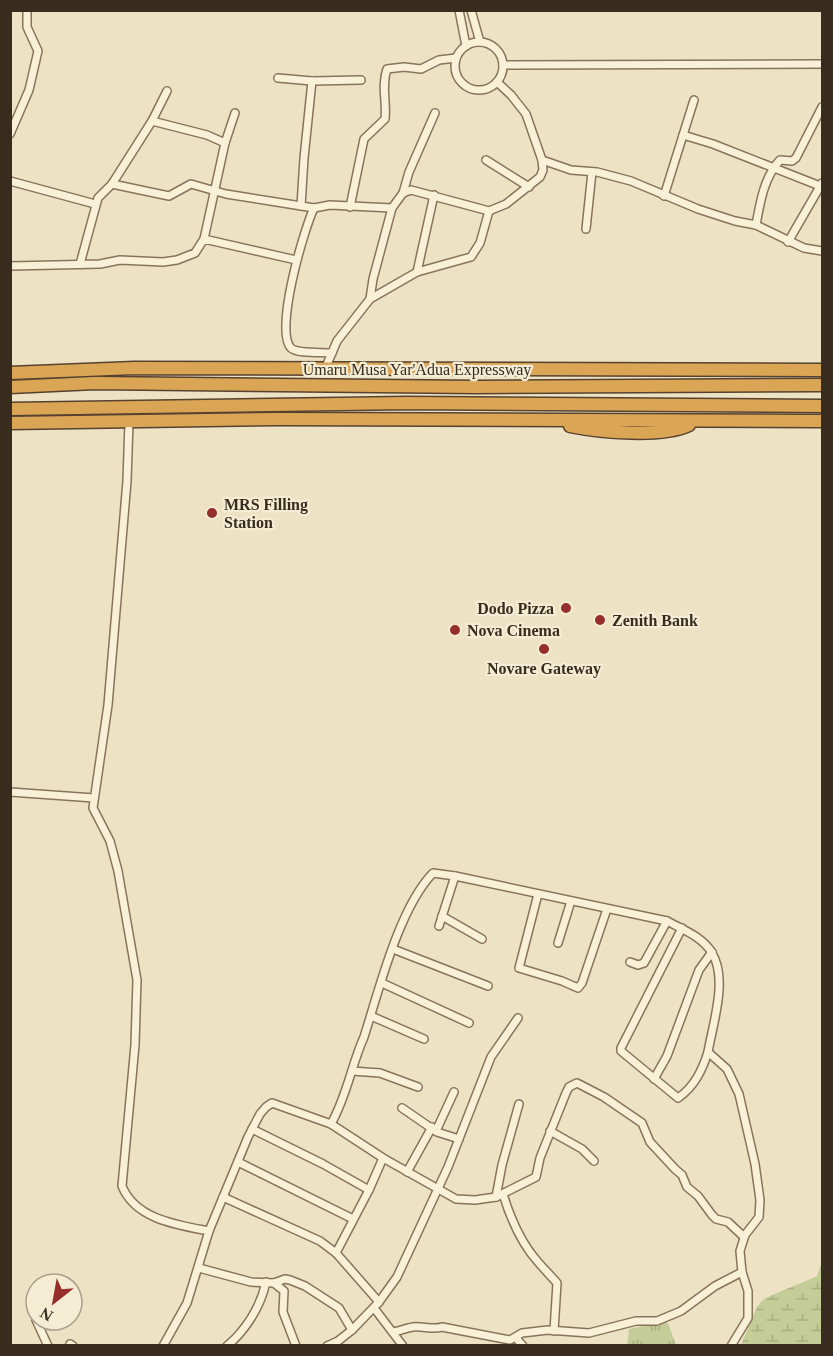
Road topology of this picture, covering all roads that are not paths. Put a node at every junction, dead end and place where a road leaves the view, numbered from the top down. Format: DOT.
graph roads {
  1 [pos="27,10"];
  2 [pos="459,10"];
  3 [pos="471,10"];
  4 [pos="480,42"];
  5 [pos="466,46"];
  6 [pos="456,58"];
  7 [pos="503,64"];
  8 [pos="822,64"];
  9 [pos="278,78"];
  10 [pos="361,80"];
  11 [pos="312,81"];
  12 [pos="497,82"];
  13 [pos="167,91"];
  14 [pos="694,100"];
  15 [pos="822,107"];
  16 [pos="235,113"];
  17 [pos="435,113"];
  18 [pos="13,117"];
  19 [pos="152,121"];
  20 [pos="10,134"];
  21 [pos="683,135"];
  22 [pos="225,143"];
  23 [pos="486,160"];
  24 [pos="542,160"];
  25 [pos="773,168"];
  26 [pos="592,172"];
  27 [pos="10,181"];
  28 [pos="112,184"];
  29 [pos="821,185"];
  30 [pos="530,187"];
  31 [pos="216,190"];
  32 [pos="403,192"];
  33 [pos="434,195"];
  34 [pos="664,195"];
  35 [pos="95,204"];
  36 [pos="301,206"];
  37 [pos="350,207"];
  38 [pos="314,208"];
  39 [pos="392,208"];
  40 [pos="489,211"];
  41 [pos="756,225"];
  42 [pos="586,229"];
  43 [pos="204,239"];
  44 [pos="788,242"];
  45 [pos="822,251"];
  46 [pos="296,260"];
  47 [pos="80,264"];
  48 [pos="10,266"];
  49 [pos="417,273"];
  50 [pos="370,299"];
  51 [pos="332,353"];
  52 [pos="237,369"];
  53 [pos="325,369"];
  54 [pos="484,370"];
  55 [pos="793,370"];
  56 [pos="822,370"];
  57 [pos="10,373"];
  58 [pos="822,376"];
  59 [pos="317,385"];
  60 [pos="822,385"];
  61 [pos="414,386"];
  62 [pos="10,387"];
  63 [pos="416,403"];
  64 [pos="306,404"];
  65 [pos="822,406"];
  66 [pos="10,409"];
  67 [pos="822,414"];
  68 [pos="484,420"];
  69 [pos="239,421"];
  70 [pos="790,421"];
  71 [pos="822,421"];
  72 [pos="129,422"];
  73 [pos="10,423"];
  74 [pos="10,792"];
  75 [pos="94,798"];
  76 [pos="455,876"];
  77 [pos="538,894"];
  78 [pos="571,901"];
  79 [pos="607,909"];
  80 [pos="442,916"];
  81 [pos="667,921"];
  82 [pos="439,926"];
  83 [pos="682,928"];
  84 [pos="482,939"];
  85 [pos="558,943"];
  86 [pos="393,949"];
  87 [pos="712,952"];
  88 [pos="630,962"];
  89 [pos="382,983"];
  90 [pos="488,986"];
  91 [pos="371,1016"];
  92 [pos="518,1018"];
  93 [pos="469,1023"];
  94 [pos="424,1040"];
  95 [pos="708,1052"];
  96 [pos="352,1071"];
  97 [pos="654,1079"];
  98 [pos="418,1087"];
  99 [pos="454,1092"];
  100 [pos="519,1104"];
  101 [pos="402,1108"];
  102 [pos="331,1124"];
  103 [pos="252,1129"];
  104 [pos="434,1129"];
  105 [pos="550,1131"];
  106 [pos="459,1139"];
  107 [pos="383,1158"];
  108 [pos="594,1161"];
  109 [pos="238,1162"];
  110 [pos="407,1172"];
  111 [pos="369,1190"];
  112 [pos="437,1190"];
  113 [pos="500,1195"];
  114 [pos="223,1197"];
  115 [pos="353,1219"];
  116 [pos="208,1231"];
  117 [pos="744,1237"];
  118 [pos="336,1253"];
  119 [pos="199,1268"];
  120 [pos="742,1272"];
  121 [pos="266,1282"];
  122 [pos="274,1283"];
  123 [pos="376,1305"];
  124 [pos="352,1330"];
  125 [pos="554,1331"];
  126 [pos="42,1332"];
  127 [pos="393,1332"];
  128 [pos="516,1338"];
  129 [pos="48,1346"];
  130 [pos="163,1346"];
  131 [pos="227,1346"];
  132 [pos="296,1346"];
  133 [pos="327,1346"];
  134 [pos="403,1346"];
  135 [pos="523,1346"];
  136 [pos="731,1346"];
  1 -- 18 [label="street"];
  2 -- 5 [label="street"];
  3 -- 4 [label="street"];
  4 -- 5 [label="street"];
  4 -- 7 [label="street"];
  5 -- 6 [label="street"];
  6 -- 12 [label="street"];
  6 -- 37 [label="street"];
  7 -- 8 [label="street"];
  7 -- 12 [label="street"];
  9 -- 11 [label="street"];
  10 -- 11 [label="street"];
  11 -- 36 [label="street"];
  12 -- 24 [label="street"];
  13 -- 19 [label="street"];
  14 -- 21 [label="street"];
  15 -- 25 [label="street"];
  16 -- 22 [label="street"];
  17 -- 32 [label="street"];
  18 -- 20 [label="street"];
  19 -- 22 [label="street"];
  19 -- 28 [label="street"];
  21 -- 25 [label="street"];
  21 -- 34 [label="street"];
  22 -- 31 [label="street"];
  23 -- 30 [label="street"];
  24 -- 26 [label="street"];
  24 -- 30 [label="street"];
  25 -- 29 [label="street"];
  25 -- 41 [label="street"];
  26 -- 34 [label="street"];
  26 -- 42 [label="street"];
  27 -- 35 [label="street"];
  28 -- 31 [label="street"];
  28 -- 35 [label="street"];
  29 -- 44 [label="street"];
  30 -- 40 [label="street"];
  31 -- 36 [label="street"];
  31 -- 43 [label="street"];
  32 -- 33 [label="street"];
  32 -- 39 [label="street"];
  33 -- 40 [label="street"];
  33 -- 49 [label="street"];
  34 -- 41 [label="street"];
  35 -- 47 [label="street"];
  36 -- 38 [label="street"];
  37 -- 38 [label="street"];
  37 -- 39 [label="street"];
  38 -- 46 [label="street"];
  39 -- 50 [label="street"];
  40 -- 49 [label="street"];
  41 -- 44 [label="street"];
  43 -- 46 [label="street"];
  43 -- 47 [label="street"];
  44 -- 45 [label="street"];
  46 -- 51 [label="street"];
  47 -- 48 [label="street"];
  49 -- 50 [label="street"];
  50 -- 51 [label="street"];
  51 -- 53 [label="street"];
  52 -- 53 [label="highway, Umaru Musa Yar'Adua Expressway"];
  52 -- 57 [label="highway, Umaru Musa Yar'Adua Expressway"];
  52 -- 59 [label="highway"];
  53 -- 54 [label="highway, Umaru Musa Yar'Adua Expressway"];
  54 -- 55 [label="highway, Umaru Musa Yar'Adua Expressway"];
  54 -- 61 [label="highway"];
  55 -- 56 [label="highway, Umaru Musa Yar'Adua Expressway"];
  55 -- 58 [label="highway"];
  59 -- 61 [label="highway, Umaru Musa Yar'Adua Expressway"];
  59 -- 62 [label="highway, Umaru Musa Yar'Adua Expressway"];
  60 -- 61 [label="highway, Umaru Musa Yar'Adua Expressway"];
  63 -- 64 [label="highway, Umaru Musa Yar'Adua Expressway"];
  63 -- 65 [label="highway, Umaru Musa Yar'Adua Expressway"];
  63 -- 68 [label="highway"];
  64 -- 66 [label="highway, Umaru Musa Yar'Adua Expressway"];
  64 -- 69 [label="highway"];
  67 -- 70 [label="highway"];
  68 -- 69 [label="highway"];
  68 -- 70 [label="highway"];
  69 -- 72 [label="highway"];
  70 -- 71 [label="highway"];
  72 -- 73 [label="highway"];
  72 -- 75 [label="street"];
  74 -- 75 [label="street"];
  75 -- 116 [label="street"];
  76 -- 77 [label="street"];
  76 -- 80 [label="street"];
  76 -- 86 [label="street"];
  77 -- 78 [label="street"];
  77 -- 79 [label="street"];
  78 -- 79 [label="street"];
  78 -- 85 [label="street"];
  79 -- 81 [label="street"];
  80 -- 82 [label="street"];
  80 -- 84 [label="street"];
  81 -- 83 [label="street"];
  81 -- 88 [label="street"];
  83 -- 87 [label="street"];
  83 -- 97 [label="street"];
  86 -- 89 [label="street"];
  86 -- 90 [label="street"];
  87 -- 95 [label="street"];
  87 -- 97 [label="street"];
  89 -- 91 [label="street"];
  89 -- 93 [label="street"];
  91 -- 94 [label="street"];
  91 -- 96 [label="street"];
  92 -- 106 [label="street"];
  95 -- 97 [label="street"];
  95 -- 117 [label="street"];
  96 -- 98 [label="street"];
  96 -- 102 [label="street"];
  99 -- 104 [label="street"];
  100 -- 113 [label="street"];
  101 -- 104 [label="street"];
  102 -- 103 [label="street"];
  102 -- 107 [label="street"];
  103 -- 109 [label="street"];
  103 -- 111 [label="street"];
  104 -- 106 [label="street"];
  104 -- 110 [label="street"];
  105 -- 108 [label="street"];
  105 -- 113 [label="street"];
  105 -- 117 [label="street"];
  106 -- 112 [label="street"];
  107 -- 110 [label="street"];
  107 -- 111 [label="street"];
  109 -- 114 [label="street"];
  109 -- 115 [label="street"];
  110 -- 112 [label="street"];
  111 -- 115 [label="street"];
  112 -- 113 [label="street"];
  112 -- 123 [label="street"];
  113 -- 125 [label="street"];
  114 -- 116 [label="street"];
  114 -- 118 [label="street"];
  115 -- 118 [label="street"];
  116 -- 119 [label="street"];
  117 -- 120 [label="street"];
  118 -- 123 [label="street"];
  119 -- 121 [label="street"];
  119 -- 130 [label="street"];
  120 -- 125 [label="street"];
  120 -- 136 [label="street"];
  121 -- 122 [label="street"];
  121 -- 131 [label="street"];
  122 -- 124 [label="street"];
  122 -- 132 [label="street"];
  123 -- 124 [label="street"];
  123 -- 127 [label="street"];
  124 -- 133 [label="street"];
  125 -- 128 [label="street"];
  126 -- 129 [label="street"];
  127 -- 128 [label="street"];
  127 -- 134 [label="street"];
  128 -- 135 [label="street"];
}
